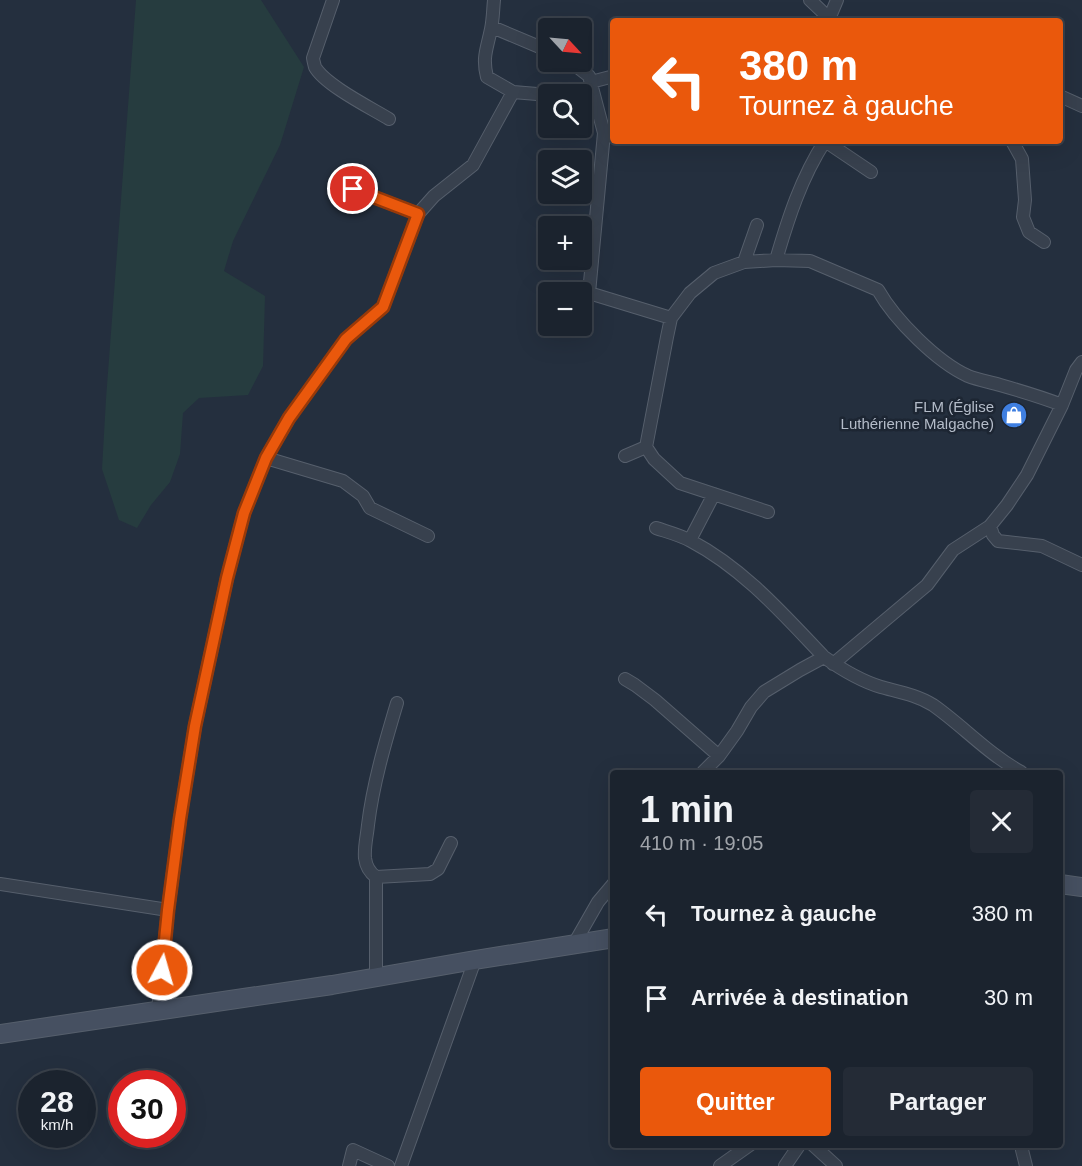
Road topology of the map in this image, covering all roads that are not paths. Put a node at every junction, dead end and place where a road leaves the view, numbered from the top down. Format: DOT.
graph roads {
  1 [pos="333,0"];
  2 [pos="494,0"];
  3 [pos="810,0"];
  4 [pos="837,0"];
  5 [pos="828,18"];
  6 [pos="831,18"];
  7 [pos="492,27"];
  8 [pos="538,46"];
  9 [pos="584,72"];
  10 [pos="610,77"];
  11 [pos="591,82"];
  12 [pos="513,92"];
  13 [pos="538,94"];
  14 [pos="1063,97"];
  15 [pos="592,99"];
  16 [pos="595,99"];
  17 [pos="1082,106"];
  18 [pos="389,119"];
  19 [pos="823,144"];
  20 [pos="829,144"];
  21 [pos="1014,144"];
  22 [pos="871,172"];
  23 [pos="353,189"];
  24 [pos="418,214"];
  25 [pos="757,225"];
  26 [pos="1044,242"];
  27 [pos="776,260"];
  28 [pos="744,262"];
  29 [pos="671,318"];
  30 [pos="1082,362"];
  31 [pos="1062,405"];
  32 [pos="646,447"];
  33 [pos="625,456"];
  34 [pos="266,458"];
  35 [pos="714,494"];
  36 [pos="768,512"];
  37 [pos="990,526"];
  38 [pos="656,528"];
  39 [pos="428,536"];
  40 [pos="690,540"];
  41 [pos="1082,565"];
  42 [pos="829,660"];
  43 [pos="625,679"];
  44 [pos="397,703"];
  45 [pos="719,756"];
  46 [pos="705,770"];
  47 [pos="1017,770"];
  48 [pos="451,843"];
  49 [pos="376,877"];
  50 [pos="0,884"];
  51 [pos="1063,884"];
  52 [pos="1082,887"];
  53 [pos="610,888"];
  54 [pos="168,910"];
  55 [pos="610,939"];
  56 [pos="574,944"];
  57 [pos="475,960"];
  58 [pos="376,977"];
  59 [pos="158,1010"];
  60 [pos="0,1034"];
  61 [pos="745,1148"];
  62 [pos="797,1148"];
  63 [pos="816,1148"];
  64 [pos="1022,1150"];
  65 [pos="349,1166"];
  66 [pos="388,1166"];
  67 [pos="401,1166"];
  68 [pos="720,1166"];
  69 [pos="785,1166"];
  70 [pos="836,1166"];
  71 [pos="1026,1166"];
  1 -- 18 [label="street"];
  2 -- 7 [label="street"];
  3 -- 5 [label="street"];
  4 -- 6 [label="street"];
  7 -- 8 [label="street"];
  7 -- 12 [label="street"];
  9 -- 11 [label="street"];
  10 -- 11 [label="street"];
  11 -- 16 [label="street"];
  12 -- 13 [label="street"];
  12 -- 24 [label="street"];
  14 -- 17 [label="street"];
  15 -- 16 [label="street"];
  16 -- 29 [label="street"];
  19 -- 27 [label="street"];
  20 -- 22 [label="street"];
  21 -- 26 [label="street"];
  23 -- 24 [label="street"];
  24 -- 34 [label="street"];
  25 -- 28 [label="street"];
  27 -- 28 [label="street"];
  27 -- 31 [label="street"];
  28 -- 29 [label="street"];
  29 -- 32 [label="street"];
  30 -- 31 [label="street"];
  31 -- 37 [label="street"];
  32 -- 33 [label="street"];
  32 -- 35 [label="street"];
  34 -- 39 [label="street"];
  34 -- 54 [label="street"];
  35 -- 36 [label="street"];
  35 -- 40 [label="street"];
  37 -- 41 [label="street"];
  37 -- 42 [label="street"];
  38 -- 40 [label="street"];
  40 -- 42 [label="street"];
  42 -- 45 [label="street"];
  42 -- 47 [label="street"];
  43 -- 45 [label="street"];
  44 -- 49 [label="street"];
  45 -- 46 [label="street"];
  48 -- 49 [label="street"];
  49 -- 58 [label="street"];
  50 -- 54 [label="street"];
  51 -- 52 [label="street"];
  53 -- 56 [label="street"];
  54 -- 59 [label="street"];
  55 -- 56 [label="street"];
  56 -- 57 [label="street"];
  57 -- 58 [label="street"];
  57 -- 67 [label="street"];
  58 -- 59 [label="street"];
  59 -- 60 [label="street"];
  61 -- 68 [label="street"];
  62 -- 69 [label="street"];
  63 -- 70 [label="street"];
  64 -- 71 [label="street"];
  65 -- 66 [label="street"];
}
